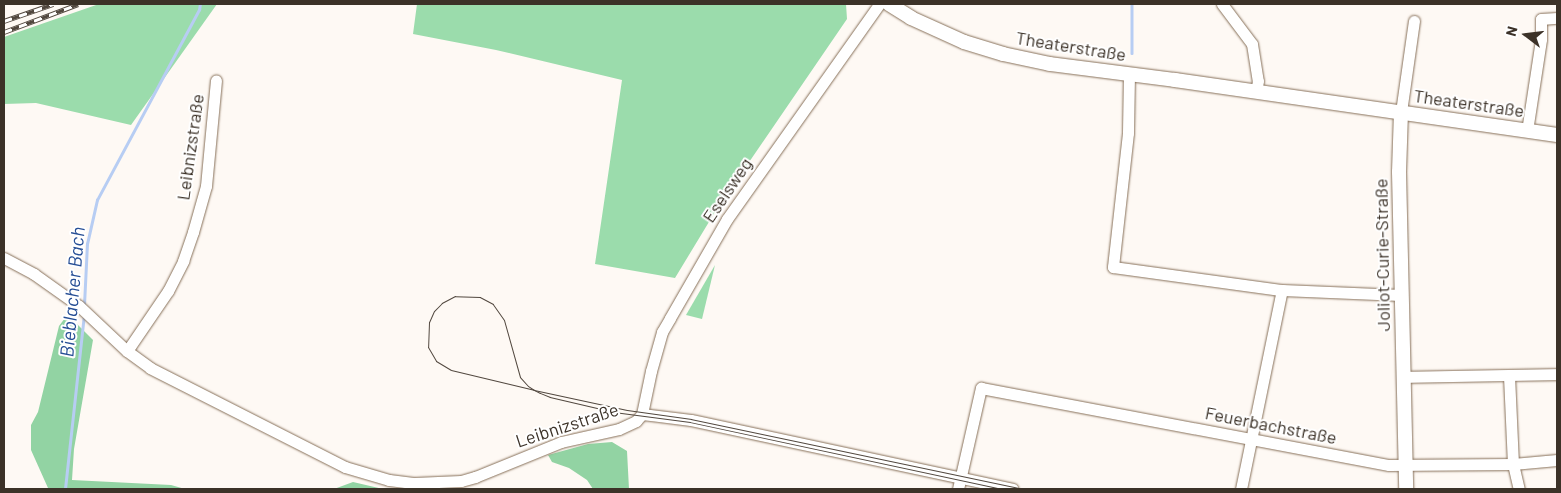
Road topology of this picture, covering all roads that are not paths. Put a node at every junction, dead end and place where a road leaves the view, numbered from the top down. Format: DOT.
graph roads {
  1 [pos="879,4"];
  2 [pos="889,4"];
  3 [pos="1222,4"];
  4 [pos="1557,18"];
  5 [pos="1414,21"];
  6 [pos="1129,74"];
  7 [pos="216,80"];
  8 [pos="1256,91"];
  9 [pos="1401,112"];
  10 [pos="1527,131"];
  11 [pos="1557,135"];
  12 [pos="4,258"];
  13 [pos="1282,290"];
  14 [pos="1401,295"];
  15 [pos="127,351"];
  16 [pos="1557,374"];
  17 [pos="1509,376"];
  18 [pos="1403,377"];
  19 [pos="642,414"];
  20 [pos="1251,439"];
  21 [pos="1557,460"];
  22 [pos="1406,464"];
  23 [pos="1513,464"];
  24 [pos="960,484"];
  25 [pos="1013,489"];
  26 [pos="1241,489"];
  27 [pos="1406,489"];
  28 [pos="1519,489"];
  1 -- 19 [label="street, Eselsweg"];
  2 -- 6 [label="main road, Theaterstraße"];
  3 -- 8 [label="street"];
  4 -- 10 [label="street"];
  5 -- 9 [label="street, Joliot-Curie-Straße"];
  6 -- 8 [label="main road, Theaterstraße"];
  6 -- 13 [label="street"];
  7 -- 15 [label="street, Leibnizstraße"];
  8 -- 9 [label="main road, Theaterstraße"];
  9 -- 10 [label="main road, Theaterstraße"];
  9 -- 14 [label="main road, Joliot-Curie-Straße"];
  10 -- 11 [label="main road, Theaterstraße"];
  12 -- 15 [label="street, Leibnizstraße"];
  13 -- 14 [label="street"];
  13 -- 20 [label="street"];
  14 -- 18 [label="main road, Joliot-Curie-Straße"];
  15 -- 19 [label="street, Leibnizstraße"];
  16 -- 17 [label="street"];
  17 -- 18 [label="street"];
  17 -- 23 [label="street"];
  18 -- 22 [label="main road, Joliot-Curie-Straße"];
  19 -- 24 [label="street, Leibnizstraße"];
  20 -- 22 [label="street, Feuerbachstraße"];
  20 -- 24 [label="street, Feuerbachstraße"];
  20 -- 26 [label="street"];
  21 -- 23 [label="street, Feuerbachstraße"];
  22 -- 23 [label="street, Feuerbachstraße"];
  22 -- 27 [label="main road, Joliot-Curie-Straße"];
  23 -- 28 [label="street"];
  24 -- 25 [label="street, Leibnizstraße"];
}
